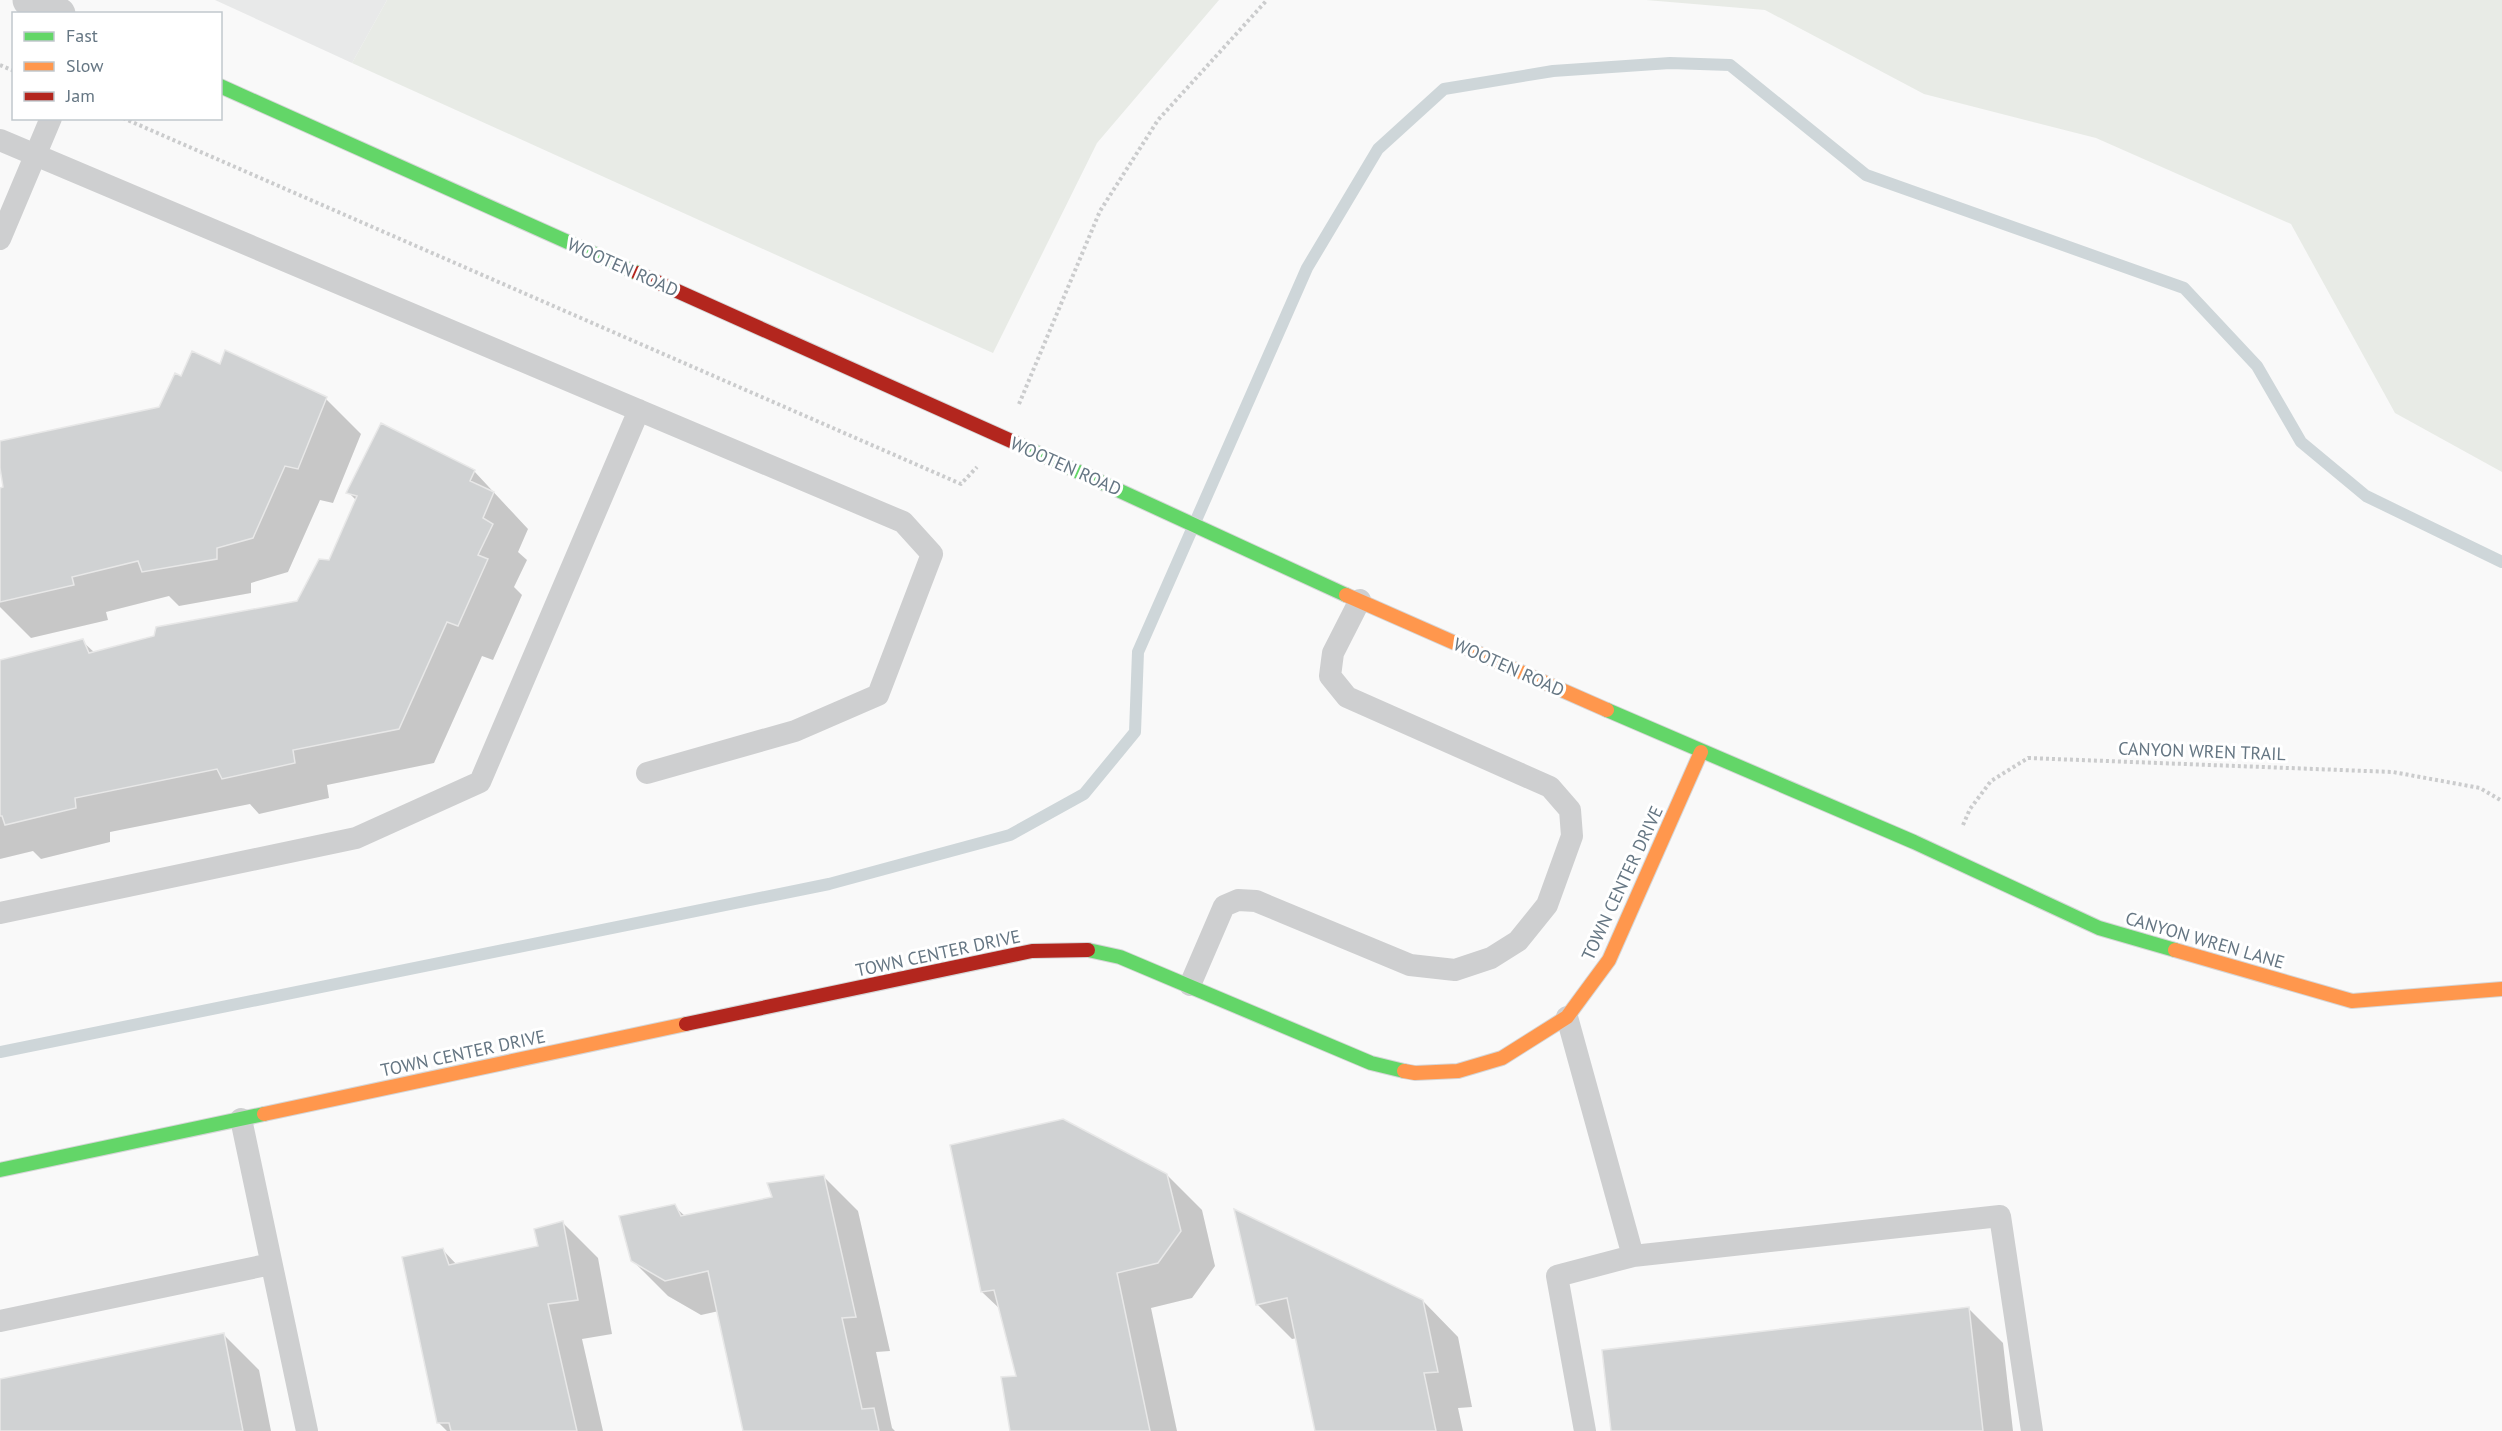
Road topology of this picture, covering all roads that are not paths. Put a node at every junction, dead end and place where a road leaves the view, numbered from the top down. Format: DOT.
graph roads {
  1 [pos="29,0"];
  2 [pos="55,12"];
  3 [pos="222,87"];
  4 [pos="50,120"];
  5 [pos="0,140"];
  6 [pos="36,155"];
  7 [pos="0,239"];
  8 [pos="639,410"];
  9 [pos="1360,600"];
  10 [pos="1701,753"];
  11 [pos="647,773"];
  12 [pos="1914,842"];
  13 [pos="0,913"];
  14 [pos="1190,985"];
  15 [pos="2502,989"];
  16 [pos="1568,1017"];
  17 [pos="241,1119"];
  18 [pos="0,1170"];
  19 [pos="1633,1256"];
  20 [pos="271,1264"];
  21 [pos="0,1321"];
  22 [pos="307,1431"];
  23 [pos="1584,1431"];
  24 [pos="2032,1431"];
  1 -- 2 [label="street"];
  3 -- 9 [label="street, WOOTEN ROAD"];
  4 -- 6 [label="lane"];
  5 -- 6 [label="lane"];
  6 -- 7 [label="lane"];
  6 -- 8 [label="lane"];
  8 -- 11 [label="lane"];
  8 -- 13 [label="lane"];
  9 -- 10 [label="street, WOOTEN ROAD"];
  9 -- 14 [label="lane"];
  10 -- 12 [label="street, WOOTEN ROAD"];
  10 -- 16 [label="street, TOWN CENTER DRIVE"];
  12 -- 15 [label="street, CANYON WREN LANE"];
  14 -- 16 [label="street, TOWN CENTER DRIVE"];
  14 -- 17 [label="street, TOWN CENTER DRIVE"];
  16 -- 19 [label="lane"];
  17 -- 18 [label="street, TOWN CENTER DRIVE"];
  17 -- 20 [label="lane"];
  19 -- 23 [label="lane"];
  19 -- 24 [label="lane"];
  20 -- 21 [label="lane"];
  20 -- 22 [label="lane"];
}
